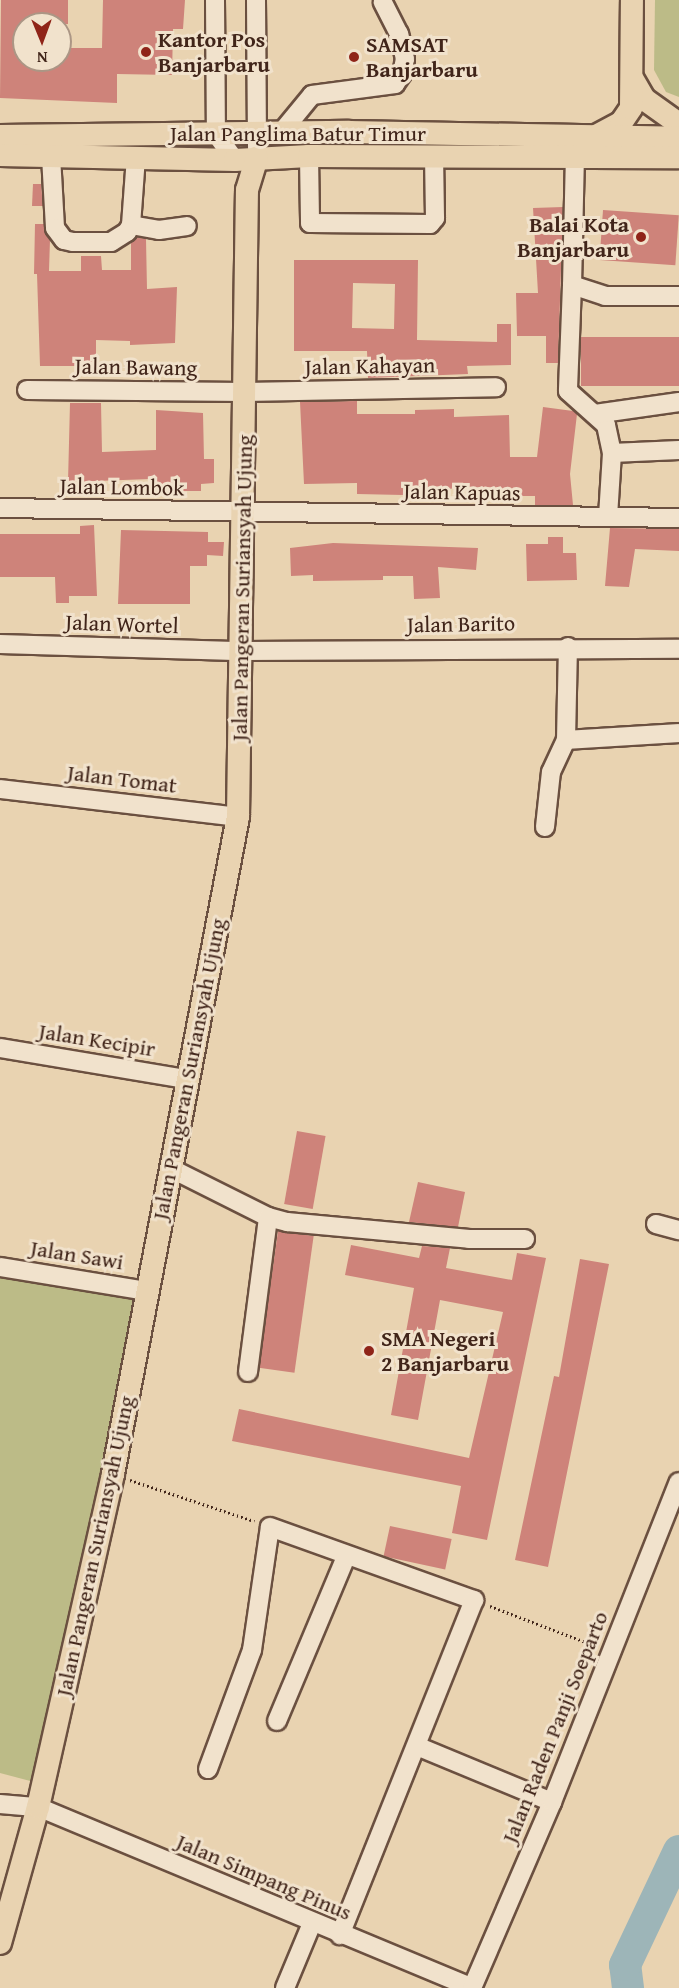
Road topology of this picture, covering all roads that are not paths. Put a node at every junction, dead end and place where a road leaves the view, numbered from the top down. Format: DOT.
graph roads {
  1 [pos="215,0"];
  2 [pos="256,0"];
  3 [pos="632,0"];
  4 [pos="383,2"];
  5 [pos="633,78"];
  6 [pos="679,124"];
  7 [pos="349,132"];
  8 [pos="216,134"];
  9 [pos="280,134"];
  10 [pos="257,135"];
  11 [pos="596,135"];
  12 [pos="679,138"];
  13 [pos="7,145"];
  14 [pos="575,154"];
  15 [pos="349,155"];
  16 [pos="434,155"];
  17 [pos="51,156"];
  18 [pos="309,156"];
  19 [pos="136,157"];
  20 [pos="679,157"];
  21 [pos="246,165"];
  22 [pos="131,225"];
  23 [pos="187,226"];
  24 [pos="572,285"];
  25 [pos="679,296"];
  26 [pos="496,387"];
  27 [pos="27,390"];
  28 [pos="244,392"];
  29 [pos="679,402"];
  30 [pos="595,414"];
  31 [pos="679,450"];
  32 [pos="612,453"];
  33 [pos="0,508"];
  34 [pos="243,514"];
  35 [pos="608,518"];
  36 [pos="679,518"];
  37 [pos="0,644"];
  38 [pos="568,647"];
  39 [pos="679,649"];
  40 [pos="243,651"];
  41 [pos="679,733"];
  42 [pos="566,740"];
  43 [pos="0,789"];
  44 [pos="238,817"];
  45 [pos="545,827"];
  46 [pos="0,1048"];
  47 [pos="186,1079"];
  48 [pos="172,1169"];
  49 [pos="268,1217"];
  50 [pos="656,1224"];
  51 [pos="679,1230"];
  52 [pos="525,1239"];
  53 [pos="0,1267"];
  54 [pos="146,1290"];
  55 [pos="248,1372"];
  56 [pos="679,1482"];
  57 [pos="346,1557"];
  58 [pos="277,1721"];
  59 [pos="419,1747"];
  60 [pos="208,1769"];
  61 [pos="552,1802"];
  62 [pos="0,1804"];
  63 [pos="38,1807"];
  64 [pos="312,1923"];
  65 [pos="340,1935"];
  66 [pos="0,1943"];
  67 [pos="285,1988"];
  68 [pos="472,1988"];
  1 -- 8 [label="street"];
  2 -- 10 [label="street"];
  3 -- 5 [label="main road"];
  4 -- 9 [label="street"];
  5 -- 6 [label="main road"];
  5 -- 11 [label="main road"];
  7 -- 9 [label="main road, Jalan Panglima Batur Timur"];
  7 -- 11 [label="main road, Jalan Panglima Batur Timur"];
  7 -- 15 [label="main road"];
  8 -- 10 [label="main road, Jalan Panglima Batur Timur"];
  8 -- 13 [label="main road, Jalan Panglima Batur Timur"];
  8 -- 21 [label="street"];
  9 -- 10 [label="main road, Jalan Panglima Batur Timur"];
  10 -- 21 [label="street"];
  11 -- 12 [label="main road, Jalan Panglima Batur Timur"];
  13 -- 17 [label="main road, Jalan Panglima Batur Timur"];
  14 -- 16 [label="main road, Jalan Panglima Batur Timur"];
  14 -- 20 [label="main road, Jalan Panglima Batur Timur"];
  14 -- 24 [label="street"];
  15 -- 16 [label="main road, Jalan Panglima Batur Timur"];
  15 -- 18 [label="main road, Jalan Panglima Batur Timur"];
  16 -- 18 [label="street"];
  17 -- 19 [label="main road, Jalan Panglima Batur Timur"];
  17 -- 22 [label="street"];
  18 -- 21 [label="main road, Jalan Panglima Batur Timur"];
  19 -- 21 [label="main road, Jalan Panglima Batur Timur"];
  19 -- 22 [label="street"];
  21 -- 28 [label="main road, Jalan Pangeran Suriansyah Ujung"];
  22 -- 23 [label="street"];
  24 -- 25 [label="street"];
  24 -- 30 [label="street"];
  26 -- 28 [label="street, Jalan Kahayan"];
  27 -- 28 [label="street, Jalan Bawang"];
  28 -- 34 [label="main road, Jalan Pangeran Suriansyah Ujung"];
  29 -- 30 [label="street"];
  30 -- 32 [label="street"];
  31 -- 32 [label="street"];
  32 -- 35 [label="street"];
  33 -- 34 [label="street, Jalan Lombok"];
  34 -- 35 [label="street, Jalan Kapuas"];
  34 -- 40 [label="main road, Jalan Pangeran Suriansyah Ujung"];
  35 -- 36 [label="street, Jalan Kapuas"];
  37 -- 40 [label="street, Jalan Wortel"];
  38 -- 39 [label="street, Jalan Barito"];
  38 -- 40 [label="street, Jalan Barito"];
  38 -- 42 [label="street"];
  40 -- 44 [label="main road, Jalan Pangeran Suriansyah Ujung"];
  41 -- 42 [label="street"];
  42 -- 45 [label="street"];
  43 -- 44 [label="street, Jalan Tomat"];
  44 -- 47 [label="main road, Jalan Pangeran Suriansyah Ujung"];
  46 -- 47 [label="street, Jalan Kecipir"];
  47 -- 48 [label="main road, Jalan Pangeran Suriansyah Ujung"];
  48 -- 49 [label="street"];
  48 -- 54 [label="main road, Jalan Pangeran Suriansyah Ujung"];
  49 -- 52 [label="street"];
  49 -- 55 [label="street"];
  50 -- 51 [label="street"];
  53 -- 54 [label="street, Jalan Sawi"];
  54 -- 63 [label="main road, Jalan Pangeran Suriansyah Ujung"];
  56 -- 61 [label="street, Jalan Raden Panji Soeparto"];
  57 -- 58 [label="street"];
  57 -- 59 [label="street"];
  57 -- 60 [label="street"];
  59 -- 61 [label="street"];
  59 -- 65 [label="street"];
  61 -- 68 [label="street, Jalan Raden Panji Soeparto"];
  62 -- 63 [label="street, Jalan Simpang Pinus"];
  63 -- 64 [label="street, Jalan Simpang Pinus"];
  63 -- 66 [label="main road, Jalan Pangeran Suriansyah Ujung"];
  64 -- 65 [label="street, Jalan Simpang Pinus"];
  64 -- 67 [label="street"];
  65 -- 68 [label="street, Jalan Simpang Pinus"];
}
